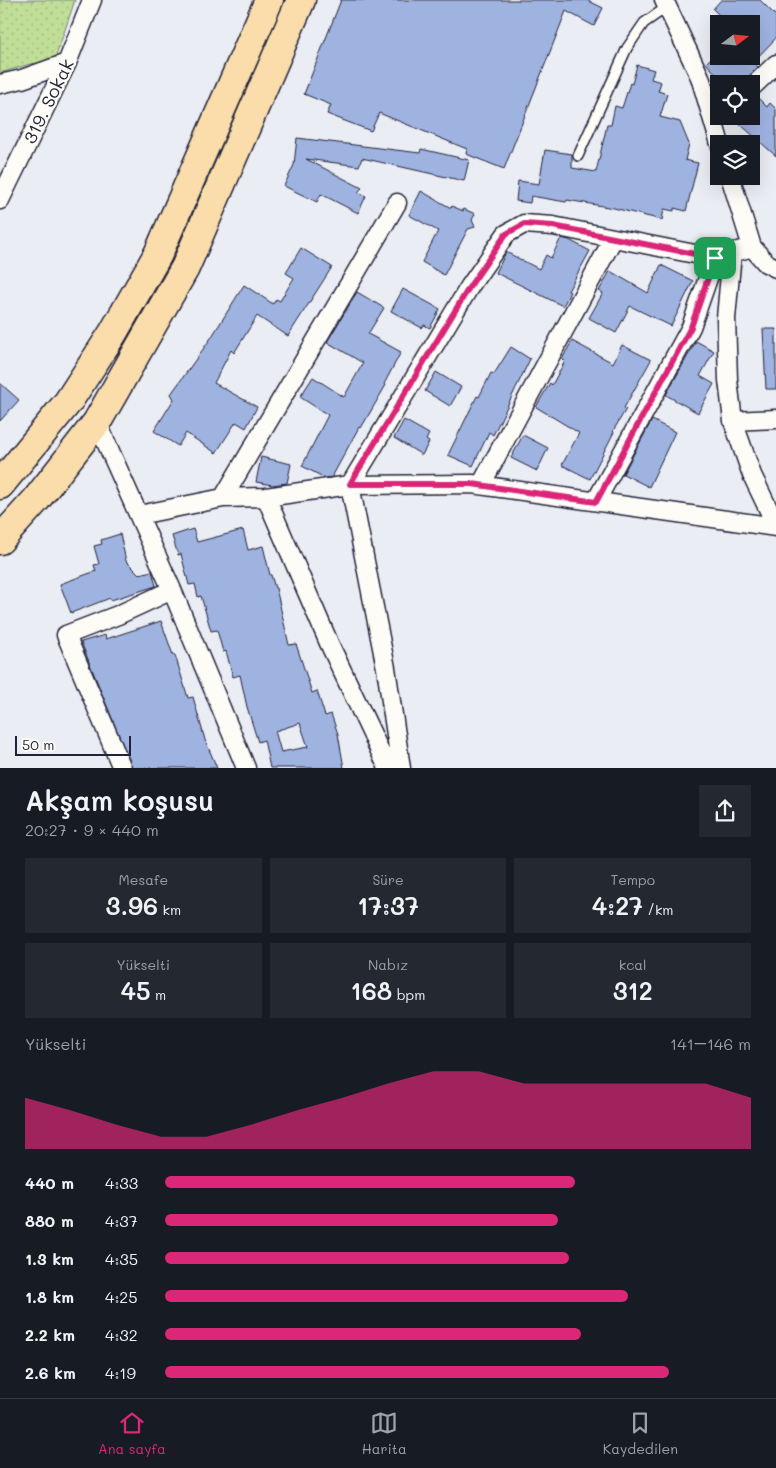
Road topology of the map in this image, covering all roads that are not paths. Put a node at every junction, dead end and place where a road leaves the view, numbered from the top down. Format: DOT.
graph roads {
  1 [pos="92,0"];
  2 [pos="269,0"];
  3 [pos="301,0"];
  4 [pos="669,2"];
  5 [pos="67,63"];
  6 [pos="772,74"];
  7 [pos="760,82"];
  8 [pos="0,84"];
  9 [pos="710,103"];
  10 [pos="578,156"];
  11 [pos="733,185"];
  12 [pos="0,200"];
  13 [pos="397,203"];
  14 [pos="613,239"];
  15 [pos="752,247"];
  16 [pos="732,253"];
  17 [pos="715,258"];
  18 [pos="776,268"];
  19 [pos="776,419"];
  20 [pos="733,421"];
  21 [pos="98,422"];
  22 [pos="350,484"];
  23 [pos="0,485"];
  24 [pos="481,485"];
  25 [pos="223,498"];
  26 [pos="266,498"];
  27 [pos="596,502"];
  28 [pos="139,514"];
  29 [pos="776,526"];
  30 [pos="0,540"];
  31 [pos="172,590"];
  32 [pos="122,768"];
  33 [pos="246,768"];
  34 [pos="388,768"];
  35 [pos="401,768"];
  1 -- 5 [label="street, 319. Sokak"];
  2 -- 23 [label="highway"];
  3 -- 21 [label="highway"];
  4 -- 9 [label="street"];
  4 -- 10 [label="lane"];
  5 -- 8 [label="street"];
  5 -- 12 [label="street, 319. Sokak"];
  6 -- 7 [label="street"];
  11 -- 15 [label="street"];
  13 -- 25 [label="street"];
  14 -- 17 [label="street"];
  14 -- 22 [label="street"];
  14 -- 24 [label="street"];
  15 -- 16 [label="street"];
  15 -- 18 [label="street"];
  16 -- 17 [label="street"];
  16 -- 20 [label="street"];
  17 -- 27 [label="street"];
  19 -- 20 [label="street"];
  20 -- 29 [label="street"];
  21 -- 28 [label="street"];
  21 -- 30 [label="highway"];
  22 -- 24 [label="street"];
  22 -- 26 [label="street"];
  22 -- 35 [label="street"];
  24 -- 27 [label="street"];
  25 -- 26 [label="street"];
  25 -- 28 [label="street"];
  26 -- 34 [label="street"];
  27 -- 29 [label="street"];
  28 -- 31 [label="street"];
  31 -- 32 [label="street"];
  31 -- 33 [label="street"];
}
